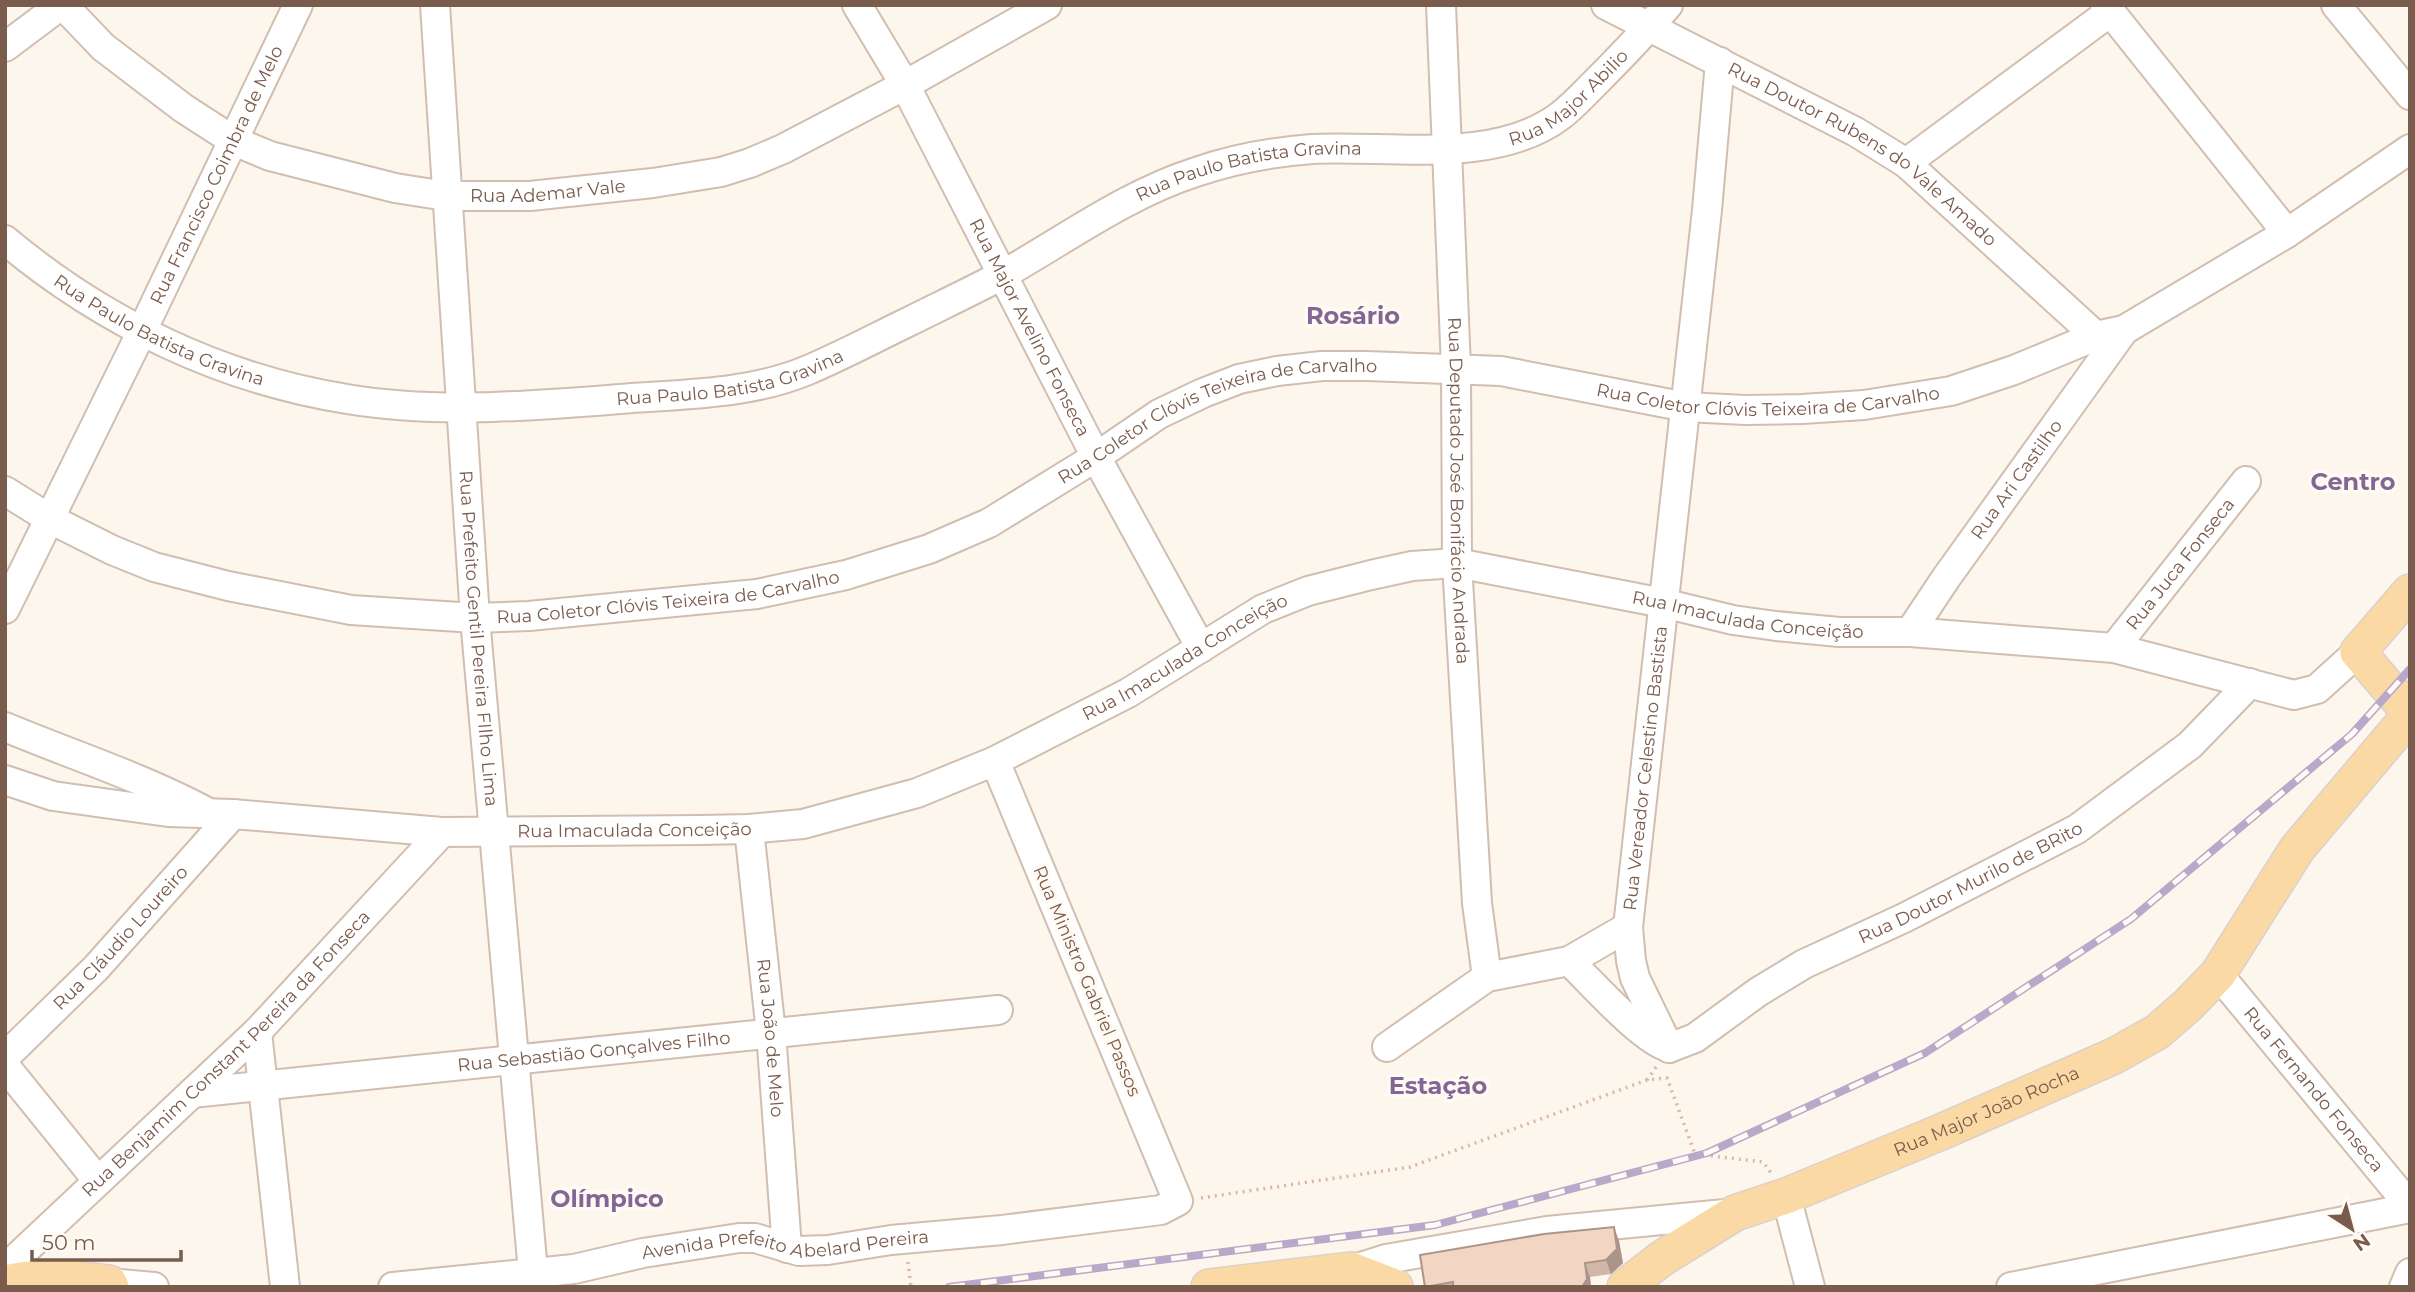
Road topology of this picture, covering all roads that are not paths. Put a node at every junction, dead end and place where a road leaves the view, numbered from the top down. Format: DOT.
graph roads {
  1 [pos="62,5"];
  2 [pos="298,5"];
  3 [pos="435,5"];
  4 [pos="858,5"];
  5 [pos="1047,5"];
  6 [pos="1441,5"];
  7 [pos="1606,5"];
  8 [pos="1668,5"];
  9 [pos="2336,5"];
  10 [pos="2107,8"];
  11 [pos="1649,27"];
  12 [pos="5,47"];
  13 [pos="1720,62"];
  14 [pos="905,85"];
  15 [pos="2410,95"];
  16 [pos="234,141"];
  17 [pos="1446,149"];
  18 [pos="2410,149"];
  19 [pos="1906,163"];
  20 [pos="446,196"];
  21 [pos="2287,233"];
  22 [pos="5,240"];
  23 [pos="1003,274"];
  24 [pos="2124,330"];
  25 [pos="141,333"];
  26 [pos="2096,336"];
  27 [pos="1457,368"];
  28 [pos="463,407"];
  29 [pos="1686,407"];
  30 [pos="1096,457"];
  31 [pos="2246,481"];
  32 [pos="5,491"];
  33 [pos="50,519"];
  34 [pos="1457,563"];
  35 [pos="2410,592"];
  36 [pos="1663,603"];
  37 [pos="5,609"];
  38 [pos="475,618"];
  39 [pos="1910,632"];
  40 [pos="1201,648"];
  41 [pos="2114,648"];
  42 [pos="2358,652"];
  43 [pos="2250,683"];
  44 [pos="2403,706"];
  45 [pos="5,727"];
  46 [pos="995,761"];
  47 [pos="5,780"];
  48 [pos="222,814"];
  49 [pos="749,829"];
  50 [pos="492,831"];
  51 [pos="442,832"];
  52 [pos="1628,927"];
  53 [pos="1569,961"];
  54 [pos="2218,974"];
  55 [pos="1487,977"];
  56 [pos="998,1010"];
  57 [pos="257,1032"];
  58 [pos="771,1033"];
  59 [pos="1387,1047"];
  60 [pos="1669,1048"];
  61 [pos="5,1057"];
  62 [pos="515,1058"];
  63 [pos="5,1066"];
  64 [pos="263,1087"];
  65 [pos="191,1093"];
  66 [pos="98,1181"];
  67 [pos="1786,1196"];
  68 [pos="1178,1201"];
  69 [pos="2410,1207"];
  70 [pos="1735,1213"];
  71 [pos="787,1248"];
  72 [pos="1351,1270"];
  73 [pos="533,1272"];
  74 [pos="5,1273"];
  75 [pos="2410,1273"];
  76 [pos="5,1283"];
  77 [pos="110,1285"];
  78 [pos="154,1287"];
  79 [pos="285,1287"];
  80 [pos="393,1287"];
  81 [pos="1210,1287"];
  82 [pos="1395,1287"];
  83 [pos="1625,1287"];
  84 [pos="1810,1287"];
  85 [pos="2011,1287"];
  86 [pos="2403,1287"];
  1 -- 12 [label="street"];
  1 -- 16 [label="street, Rua Ademar Vale"];
  2 -- 16 [label="street, Rua Francisco Coimbra de Melo"];
  3 -- 20 [label="street, Rua Prefeito Gentil Pereira FIlho Lima"];
  4 -- 14 [label="street, Rua Major Avelino Fonseca"];
  5 -- 14 [label="street, Rua Ademar Vale"];
  6 -- 17 [label="street, Rua Deputado José Bonifácio Andrada"];
  7 -- 11 [label="street, Rua Doutor Rubens do Vale Amado"];
  8 -- 11 [label="street, Rua Major Abilio"];
  9 -- 15 [label="street"];
  10 -- 19 [label="street"];
  10 -- 21 [label="street"];
  11 -- 13 [label="street, Rua Doutor Rubens do Vale Amado"];
  11 -- 17 [label="street, Rua Major Abilio"];
  13 -- 19 [label="street, Rua Doutor Rubens do Vale Amado"];
  13 -- 29 [label="street, Rua Vereador Celestino Bastista"];
  14 -- 20 [label="street, Rua Ademar Vale"];
  14 -- 23 [label="street, Rua Major Avelino Fonseca"];
  16 -- 20 [label="street, Rua Ademar Vale"];
  16 -- 25 [label="street, Rua Francisco Coimbra de Melo"];
  17 -- 23 [label="street, Rua Paulo Batista Gravina"];
  17 -- 27 [label="street, Rua Deputado José Bonifácio Andrada"];
  18 -- 21 [label="street, Rua Coletor Clóvis Teixeira de Carvalho"];
  19 -- 26 [label="street, Rua Doutor Rubens do Vale Amado"];
  20 -- 28 [label="street, Rua Prefeito Gentil Pereira FIlho Lima"];
  21 -- 24 [label="street, Rua Coletor Clóvis Teixeira de Carvalho"];
  22 -- 25 [label="street, Rua Paulo Batista Gravina"];
  23 -- 28 [label="street, Rua Paulo Batista Gravina"];
  23 -- 30 [label="street, Rua Major Avelino Fonseca"];
  24 -- 26 [label="street, Rua Coletor Clóvis Teixeira de Carvalho"];
  24 -- 39 [label="street, Rua Ari Castilho"];
  25 -- 28 [label="street, Rua Paulo Batista Gravina"];
  25 -- 33 [label="street, Rua Francisco Coimbra de Melo"];
  26 -- 29 [label="street, Rua Coletor Clóvis Teixeira de Carvalho"];
  27 -- 29 [label="street, Rua Coletor Clóvis Teixeira de Carvalho"];
  27 -- 30 [label="street, Rua Coletor Clóvis Teixeira de Carvalho"];
  27 -- 34 [label="street, Rua Deputado José Bonifácio Andrada"];
  28 -- 38 [label="street, Rua Prefeito Gentil Pereira FIlho Lima"];
  29 -- 36 [label="street, Rua Vereador Celestino Bastista"];
  30 -- 38 [label="street, Rua Coletor Clóvis Teixeira de Carvalho"];
  30 -- 40 [label="street, Rua Major Avelino Fonseca"];
  31 -- 41 [label="street, Rua Juca Fonseca"];
  32 -- 33 [label="street, Rua Coletor Clóvis Teixeira de Carvalho"];
  33 -- 37 [label="street, Rua Francisco Coimbra de Melo"];
  33 -- 38 [label="street, Rua Coletor Clóvis Teixeira de Carvalho"];
  34 -- 36 [label="street, Rua Imaculada Conceição"];
  34 -- 40 [label="street, Rua Imaculada Conceição"];
  34 -- 55 [label="street, Rua Deputado José Bonifácio Andrada"];
  35 -- 42 [label="main road"];
  36 -- 39 [label="street, Rua Imaculada Conceição"];
  36 -- 52 [label="street, Rua Vereador Celestino Bastista"];
  38 -- 50 [label="street, Rua Prefeito Gentil Pereira FIlho Lima"];
  39 -- 41 [label="street, Rua Imaculada Conceição"];
  40 -- 46 [label="street, Rua Imaculada Conceição"];
  41 -- 43 [label="street, Rua Imaculada Conceição"];
  42 -- 43 [label="street, Rua Imaculada Conceição"];
  42 -- 44 [label="main road"];
  43 -- 60 [label="street, Rua Doutor Murilo de BRito"];
  44 -- 54 [label="main road, Rua Major João Rocha"];
  45 -- 48 [label="street"];
  46 -- 49 [label="street, Rua Imaculada Conceição"];
  46 -- 68 [label="street, Rua Ministro Gabriel Passos"];
  47 -- 48 [label="street, Rua Imaculada Conceição"];
  48 -- 51 [label="street, Rua Imaculada Conceição"];
  48 -- 61 [label="street, Rua Cláudio Loureiro"];
  49 -- 50 [label="street, Rua Imaculada Conceição"];
  49 -- 58 [label="street, Rua João de Melo"];
  50 -- 51 [label="street, Rua Imaculada Conceição"];
  50 -- 62 [label="street, Rua Prefeito Gentil Pereira FIlho Lima"];
  51 -- 57 [label="street, Rua Benjamim Constant Pereira da Fonseca"];
  52 -- 53 [label="street"];
  52 -- 60 [label="street, Rua Vereador Celestino Bastista"];
  53 -- 55 [label="street"];
  53 -- 60 [label="street"];
  54 -- 67 [label="main road, Rua Major João Rocha"];
  54 -- 69 [label="street, Rua Fernando Fonseca"];
  55 -- 59 [label="street"];
  56 -- 58 [label="street, Rua Sebastião Gonçalves Filho"];
  57 -- 64 [label="street"];
  57 -- 65 [label="street, Rua Benjamim Constant Pereira da Fonseca"];
  58 -- 62 [label="street, Rua Sebastião Gonçalves Filho"];
  58 -- 71 [label="street, Rua João de Melo"];
  62 -- 64 [label="street, Rua Sebastião Gonçalves Filho"];
  62 -- 73 [label="street, Rua Prefeito Gentil Pereira FIlho Lima"];
  63 -- 66 [label="street"];
  64 -- 65 [label="street, Rua Sebastião Gonçalves Filho"];
  64 -- 79 [label="street"];
  65 -- 66 [label="street, Rua Benjamim Constant Pereira da Fonseca"];
  66 -- 74 [label="street, Rua Benjamim Constant Pereira da Fonseca"];
  67 -- 70 [label="main road, Rua Major João Rocha"];
  67 -- 84 [label="street"];
  68 -- 71 [label="street, Avenida Prefeito Abelard Pereira"];
  69 -- 85 [label="street"];
  70 -- 72 [label="street, Rua Major João Rocha"];
  70 -- 83 [label="main road, Rua Major João Rocha"];
  71 -- 73 [label="street, Avenida Prefeito Abelard Pereira"];
  72 -- 81 [label="main road, Rua Major João Rocha"];
  72 -- 82 [label="main road"];
  73 -- 80 [label="street, Avenida Prefeito Abelard Pereira"];
  75 -- 86 [label="street"];
  76 -- 77 [label="main road"];
  77 -- 78 [label="street"];
}
